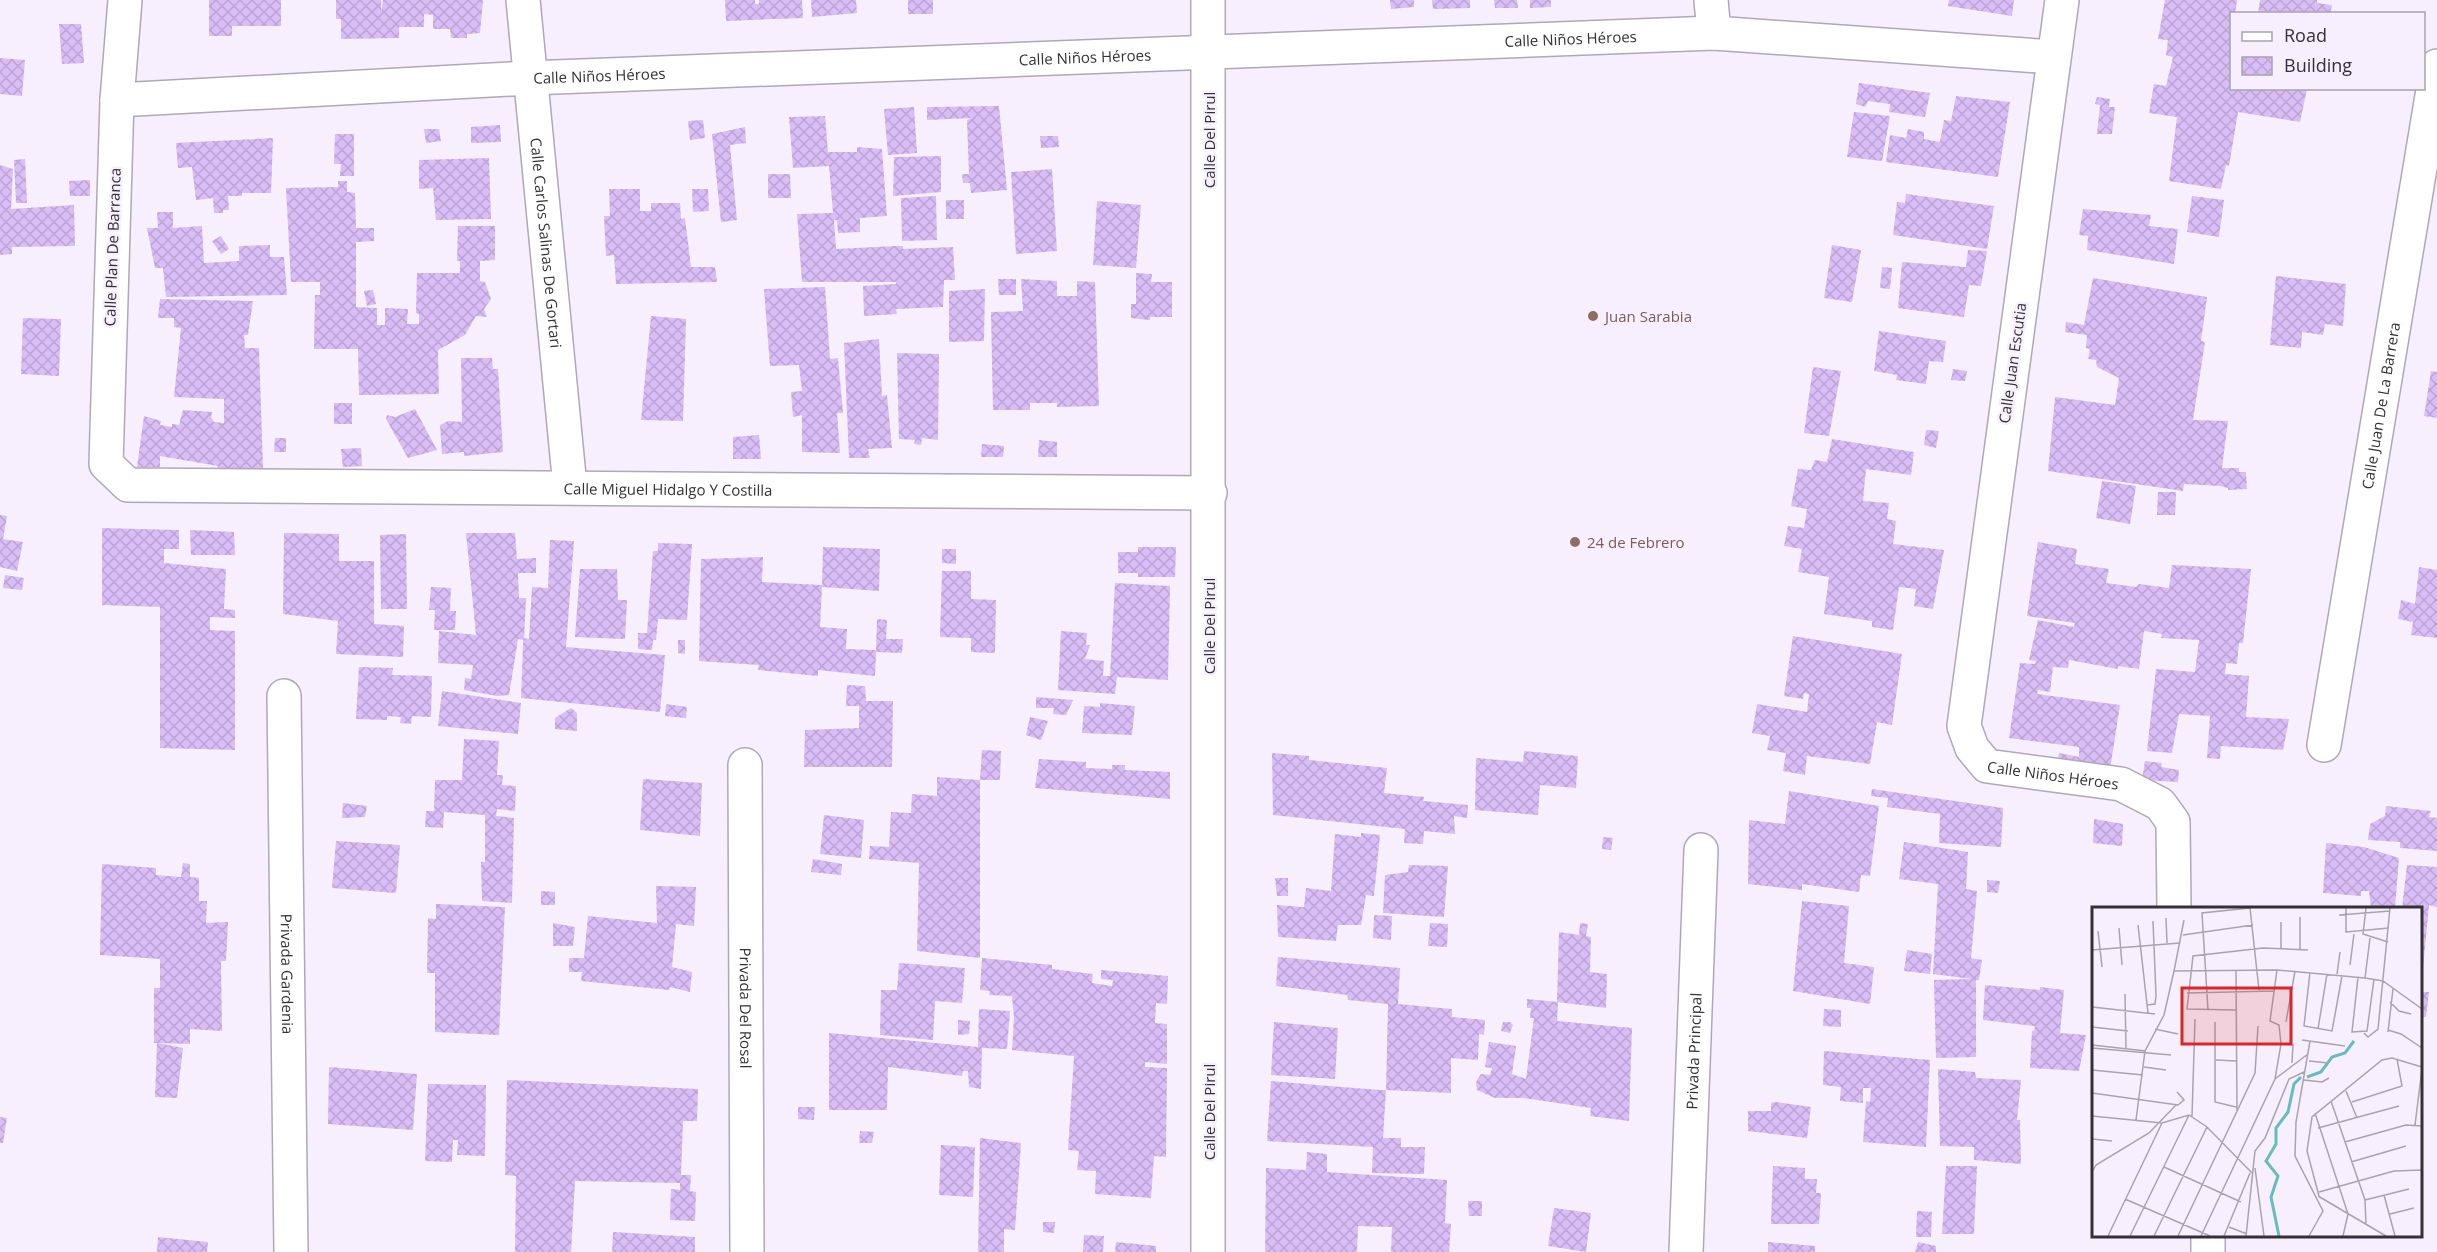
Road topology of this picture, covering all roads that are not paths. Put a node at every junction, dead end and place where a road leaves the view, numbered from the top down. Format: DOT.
graph roads {
  1 [pos="125,0"];
  2 [pos="523,0"];
  3 [pos="1208,0"];
  4 [pos="1711,0"];
  5 [pos="2062,0"];
  6 [pos="1714,33"];
  7 [pos="1209,52"];
  8 [pos="2053,57"];
  9 [pos="2437,66"];
  10 [pos="529,78"];
  11 [pos="117,100"];
  12 [pos="128,485"];
  13 [pos="570,487"];
  14 [pos="1210,493"];
  15 [pos="284,696"];
  16 [pos="1964,726"];
  17 [pos="2324,745"];
  18 [pos="745,765"];
  19 [pos="1701,850"];
  20 [pos="2174,907"];
  21 [pos="291,1252"];
  22 [pos="747,1252"];
  23 [pos="1208,1252"];
  24 [pos="1686,1252"];
  1 -- 11 [label="street, Calle Plan De Barranca"];
  2 -- 10 [label="street, Calle Carlos Salinas De Gortari"];
  3 -- 7 [label="street, Calle Del Pirul"];
  4 -- 6 [label="street"];
  5 -- 8 [label="street, Calle Juan Escutia"];
  6 -- 7 [label="street, Calle Niños Héroes"];
  6 -- 8 [label="street, Calle Niños Héroes"];
  7 -- 10 [label="street, Calle Niños Héroes"];
  7 -- 14 [label="street, Calle Del Pirul"];
  8 -- 16 [label="street, Calle Juan Escutia"];
  9 -- 17 [label="street, Calle Juan De La Barrera"];
  10 -- 11 [label="street, Calle Niños Héroes"];
  10 -- 13 [label="street, Calle Carlos Salinas De Gortari"];
  11 -- 12 [label="street, Calle Plan De Barranca"];
  12 -- 13 [label="street, Calle Miguel Hidalgo Y Costilla"];
  13 -- 14 [label="street, Calle Miguel Hidalgo Y Costilla"];
  14 -- 23 [label="street, Calle Del Pirul"];
  15 -- 21 [label="street, Privada Gardenia"];
  16 -- 20 [label="street, Calle Niños Héroes"];
  18 -- 22 [label="street, Privada Del Rosal"];
  19 -- 24 [label="street, Privada Principal"];
}
